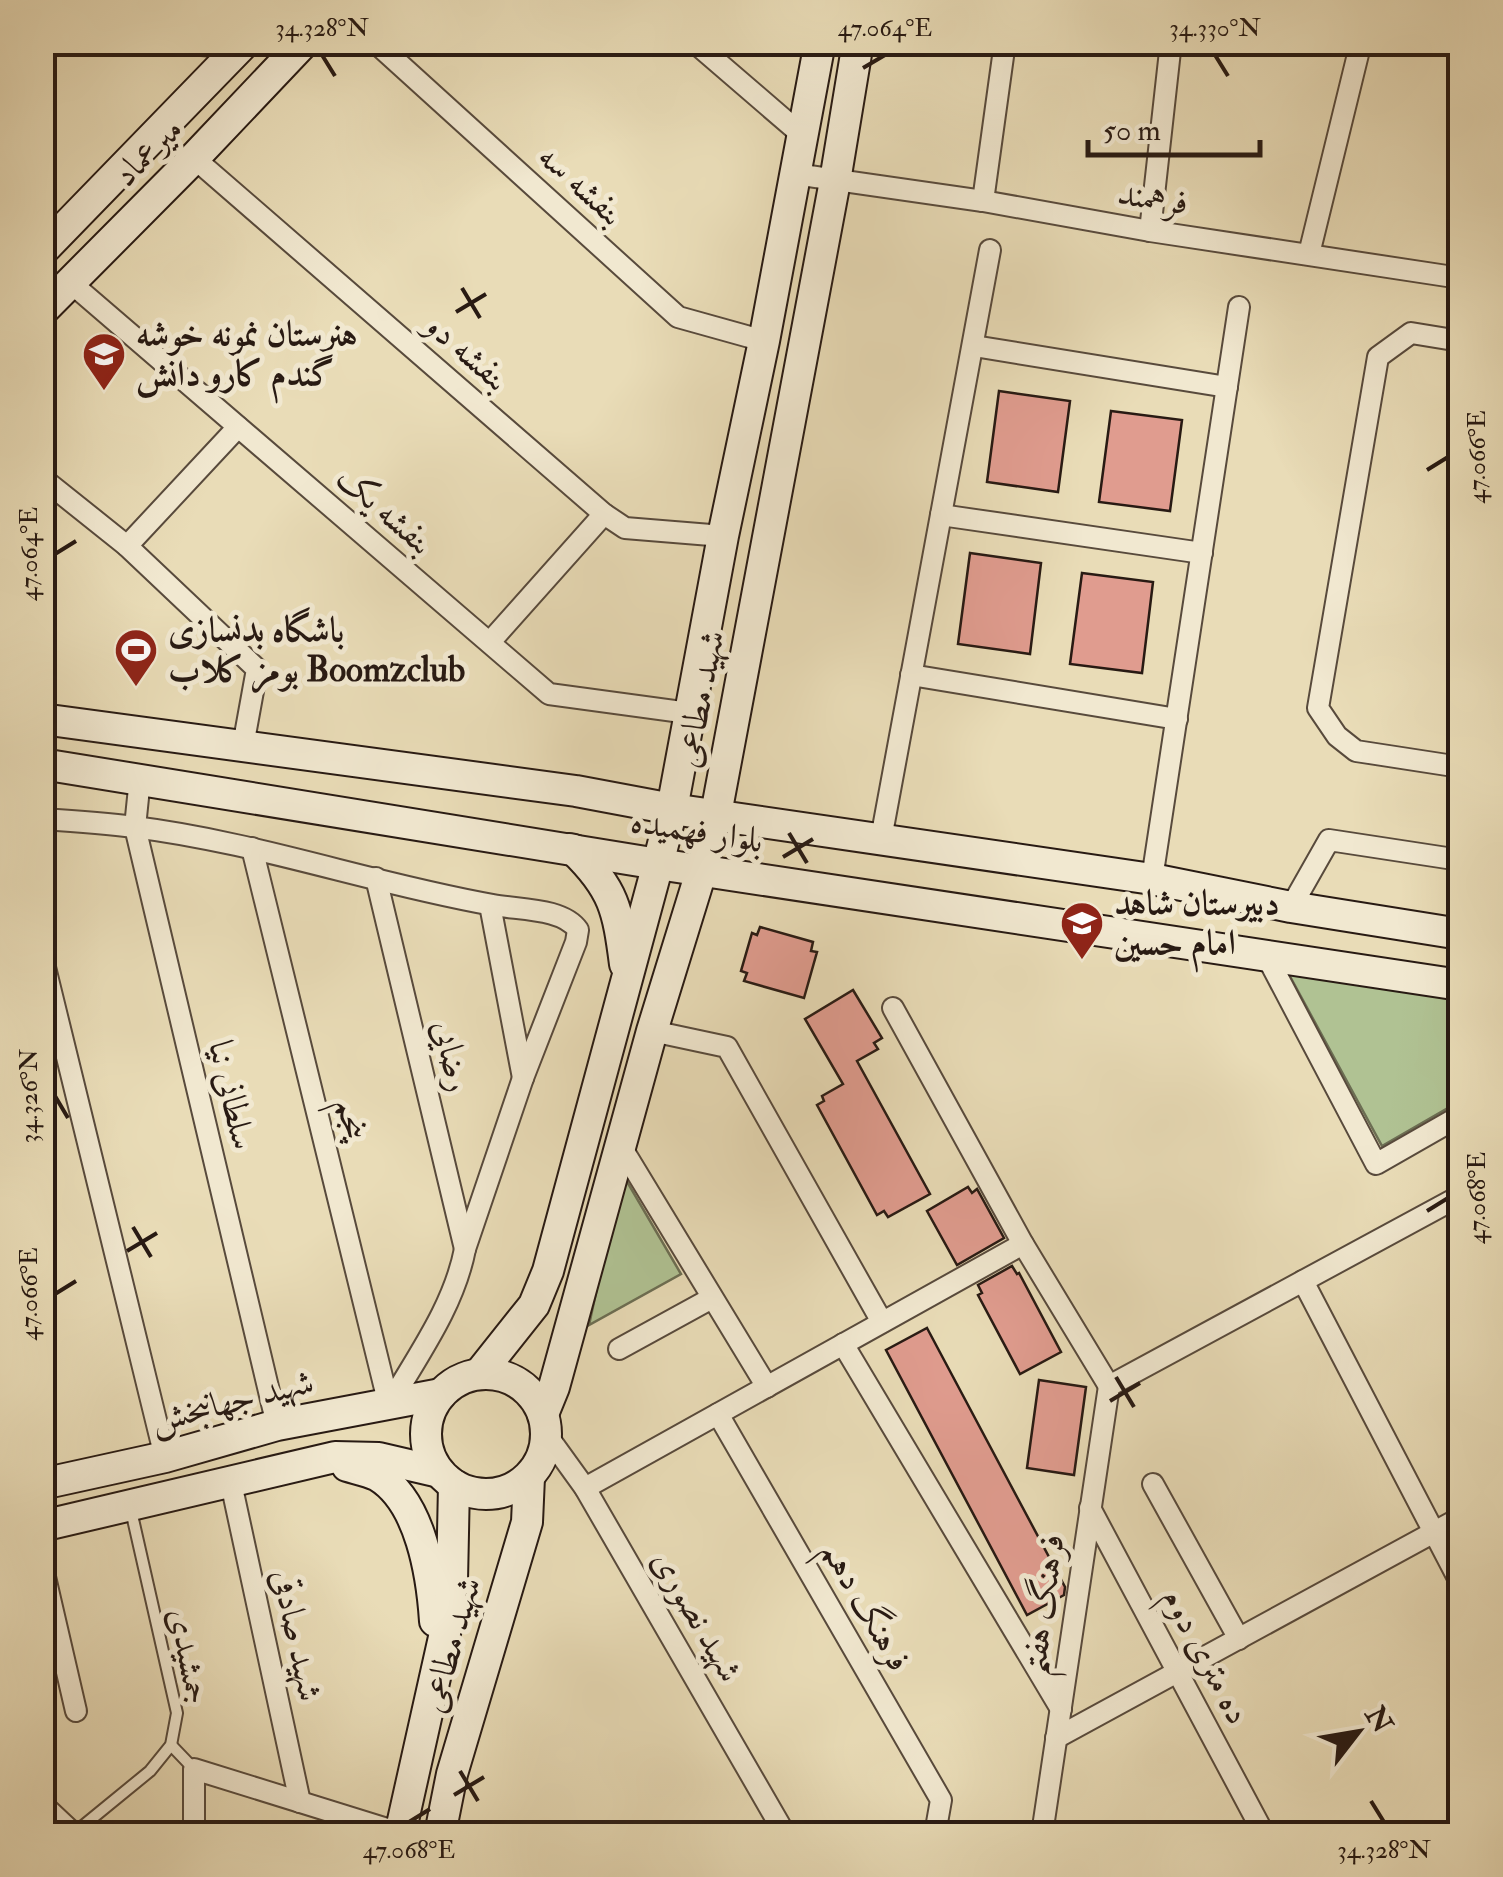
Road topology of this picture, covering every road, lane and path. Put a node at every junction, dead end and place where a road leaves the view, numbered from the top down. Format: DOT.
graph roads {
  1 [pos="164,42"];
  2 [pos="304,42"];
  3 [pos="375,42"];
  4 [pos="694,42"];
  5 [pos="820,42"];
  6 [pos="858,42"];
  7 [pos="1005,42"];
  8 [pos="1170,42"];
  9 [pos="1361,42"];
  10 [pos="180,43"];
  11 [pos="242,45"];
  12 [pos="802,135"];
  13 [pos="194,158"];
  14 [pos="795,174"];
  15 [pos="835,181"];
  16 [pos="982,201"];
  17 [pos="1150,231"];
  18 [pos="990,250"];
  19 [pos="42,251"];
  20 [pos="1308,254"];
  21 [pos="1460,278"];
  22 [pos="70,283"];
  23 [pos="1239,307"];
  24 [pos="42,311"];
  25 [pos="764,341"];
  26 [pos="1460,341"];
  27 [pos="974,346"];
  28 [pos="1227,387"];
  29 [pos="238,427"];
  30 [pos="42,478"];
  31 [pos="604,514"];
  32 [pos="942,515"];
  33 [pos="723,536"];
  34 [pos="127,546"];
  35 [pos="1202,553"];
  36 [pos="490,642"];
  37 [pos="911,675"];
  38 [pos="689,712"];
  39 [pos="1177,719"];
  40 [pos="42,720"];
  41 [pos="244,746"];
  42 [pos="42,764"];
  43 [pos="1460,767"];
  44 [pos="140,778"];
  45 [pos="672,809"];
  46 [pos="716,814"];
  47 [pos="42,819"];
  48 [pos="135,827"];
  49 [pos="881,839"];
  50 [pos="552,845"];
  51 [pos="252,848"];
  52 [pos="1460,860"];
  53 [pos="658,864"];
  54 [pos="702,869"];
  55 [pos="376,878"];
  56 [pos="1152,879"];
  57 [pos="490,904"];
  58 [pos="1291,906"];
  59 [pos="1460,934"];
  60 [pos="42,955"];
  61 [pos="1266,955"];
  62 [pos="627,974"];
  63 [pos="1460,985"];
  64 [pos="893,1008"];
  65 [pos="652,1031"];
  66 [pos="522,1078"];
  67 [pos="1460,1116"];
  68 [pos="620,1145"];
  69 [pos="1460,1196"];
  70 [pos="1023,1244"];
  71 [pos="465,1249"];
  72 [pos="1303,1281"];
  73 [pos="712,1298"];
  74 [pos="882,1322"];
  75 [pos="844,1344"];
  76 [pos="619,1349"];
  77 [pos="479,1374"];
  78 [pos="1109,1386"];
  79 [pos="767,1387"];
  80 [pos="441,1394"];
  81 [pos="388,1405"];
  82 [pos="718,1414"];
  83 [pos="544,1424"];
  84 [pos="277,1425"];
  85 [pos="165,1457"];
  86 [pos="310,1462"];
  87 [pos="529,1477"];
  88 [pos="446,1478"];
  89 [pos="231,1482"];
  90 [pos="42,1484"];
  91 [pos="1153,1484"];
  92 [pos="585,1488"];
  93 [pos="130,1506"];
  94 [pos="1090,1508"];
  95 [pos="1460,1518"];
  96 [pos="42,1526"];
  97 [pos="1435,1532"];
  98 [pos="42,1564"];
  99 [pos="1460,1582"];
  100 [pos="1238,1639"];
  101 [pos="437,1671"];
  102 [pos="1178,1672"];
  103 [pos="1061,1709"];
  104 [pos="76,1711"];
  105 [pos="1056,1738"];
  106 [pos="170,1745"];
  107 [pos="194,1769"];
  108 [pos="300,1802"];
  109 [pos="42,1804"];
  110 [pos="74,1834"];
  111 [pos="194,1834"];
  112 [pos="405,1834"];
  113 [pos="440,1834"];
  114 [pos="785,1834"];
  115 [pos="934,1834"];
  116 [pos="1042,1834"];
  117 [pos="1264,1834"];
  1 -- 10 [label="street"];
  2 -- 13 [label="street, میرعماد"];
  3 -- 25 [label="street, بنفشه سه"];
  4 -- 12 [label="street"];
  5 -- 12 [label="street, شهید مطاعی"];
  6 -- 15 [label="street, شهید مطاعی"];
  7 -- 16 [label="street"];
  8 -- 17 [label="street"];
  9 -- 20 [label="street"];
  10 -- 11 [label="street"];
  11 -- 19 [label="street, میرعماد"];
  12 -- 14 [label="street, شهید مطاعی"];
  13 -- 22 [label="street, میرعماد"];
  13 -- 31 [label="street, بنفشه دو"];
  14 -- 15 [label="street, فرهمند"];
  14 -- 25 [label="street, شهید مطاعی"];
  15 -- 16 [label="street, فرهمند"];
  15 -- 46 [label="street, شهید مطاعی"];
  16 -- 17 [label="street, فرهمند"];
  17 -- 20 [label="street, فرهمند"];
  18 -- 27 [label="street"];
  20 -- 21 [label="street, فرهمند"];
  22 -- 24 [label="street, میرعماد"];
  22 -- 29 [label="street, بنفشه یک"];
  23 -- 28 [label="street"];
  25 -- 33 [label="street, شهید مطاعی"];
  26 -- 43 [label="street"];
  27 -- 28 [label="street"];
  27 -- 32 [label="street"];
  28 -- 35 [label="street"];
  29 -- 34 [label="street"];
  29 -- 36 [label="street, بنفشه یک"];
  30 -- 34 [label="street"];
  31 -- 33 [label="street, بنفشه دو"];
  31 -- 36 [label="street"];
  32 -- 35 [label="street"];
  32 -- 37 [label="street"];
  33 -- 38 [label="street, شهید مطاعی"];
  34 -- 41 [label="street"];
  35 -- 39 [label="street"];
  36 -- 38 [label="street, بنفشه یک"];
  37 -- 39 [label="street"];
  37 -- 49 [label="street"];
  38 -- 45 [label="street, شهید مطاعی"];
  39 -- 56 [label="street"];
  40 -- 41 [label="street, بلوار فهمیده"];
  41 -- 45 [label="street, بلوار فهمیده"];
  42 -- 44 [label="street, بلوار فهمیده"];
  44 -- 48 [label="street, سلطانی نیا"];
  44 -- 50 [label="street, بلوار فهمیده"];
  45 -- 46 [label="street, بلوار فهمیده"];
  45 -- 53 [label="street, شهید مطاعی"];
  46 -- 49 [label="street, بلوار فهمیده"];
  46 -- 54 [label="street, شهید مطاعی"];
  47 -- 48 [label="street"];
  48 -- 51 [label="street"];
  48 -- 84 [label="street, سلطانی نیا"];
  49 -- 56 [label="street, بلوار فهمیده"];
  50 -- 53 [label="street, بلوار فهمیده"];
  50 -- 62 [label="street"];
  51 -- 55 [label="street"];
  51 -- 81 [label="street, پنجم"];
  52 -- 58 [label="street"];
  53 -- 54 [label="street, بلوار فهمیده"];
  53 -- 62 [label="street, شهید مطاعی"];
  54 -- 61 [label="street, بلوار فهمیده"];
  54 -- 65 [label="street, شهید مطاعی"];
  55 -- 57 [label="street"];
  55 -- 71 [label="street, رضایی"];
  56 -- 58 [label="street, بلوار فهمیده"];
  57 -- 66 [label="street"];
  57 -- 66 [label="street"];
  58 -- 59 [label="street, بلوار فهمیده"];
  60 -- 85 [label="street"];
  61 -- 63 [label="street, بلوار فهمیده"];
  61 -- 67 [label="street"];
  62 -- 77 [label="street, شهید مطاعی"];
  64 -- 70 [label="street"];
  65 -- 68 [label="street, شهید مطاعی"];
  65 -- 74 [label="street"];
  66 -- 71 [label="street"];
  68 -- 73 [label="street"];
  68 -- 83 [label="street, شهید مطاعی"];
  69 -- 72 [label="street"];
  70 -- 74 [label="street"];
  70 -- 78 [label="street"];
  71 -- 81 [label="street"];
  72 -- 78 [label="street"];
  72 -- 97 [label="street"];
  73 -- 76 [label="street"];
  73 -- 79 [label="street"];
  74 -- 75 [label="street"];
  75 -- 79 [label="street"];
  75 -- 103 [label="street"];
  77 -- 80 [label="street"];
  77 -- 83 [label="street"];
  78 -- 94 [label="street, فرهنگ هفتم"];
  79 -- 82 [label="street"];
  80 -- 81 [label="street, شهید جهانبخش"];
  80 -- 88 [label="street"];
  81 -- 84 [label="street, شهید جهانبخش"];
  82 -- 92 [label="street"];
  82 -- 115 [label="street, فرهنگ دهم"];
  83 -- 87 [label="street"];
  83 -- 92 [label="street, شهید نصوری"];
  84 -- 85 [label="street, شهید جهانبخش"];
  85 -- 90 [label="street, شهید جهانبخش"];
  86 -- 88 [label="street"];
  86 -- 89 [label="street"];
  86 -- 101 [label="street"];
  87 -- 88 [label="street"];
  87 -- 113 [label="street, شهید مطاعی"];
  88 -- 101 [label="street, شهید مطاعی"];
  89 -- 93 [label="street"];
  89 -- 108 [label="street, شهید صادقی"];
  91 -- 100 [label="street"];
  92 -- 114 [label="street, شهید نصوری"];
  93 -- 96 [label="street"];
  93 -- 106 [label="lane, جمشیدی"];
  94 -- 102 [label="street, ده متری دوم"];
  94 -- 103 [label="street, فرهنگ هفتم"];
  95 -- 97 [label="street"];
  97 -- 99 [label="street"];
  97 -- 100 [label="street"];
  98 -- 104 [label="street"];
  100 -- 102 [label="street"];
  101 -- 112 [label="street, شهید مطاعی"];
  102 -- 105 [label="street"];
  102 -- 117 [label="street, ده متری دوم"];
  103 -- 105 [label="street, فرهنگ هفتم"];
  105 -- 116 [label="street, فرهنگ هفتم"];
  106 -- 107 [label="lane"];
  106 -- 110 [label="lane, جمشیدی"];
  107 -- 108 [label="street"];
  107 -- 111 [label="street"];
  108 -- 112 [label="street"];
  109 -- 110 [label="street"];
}
